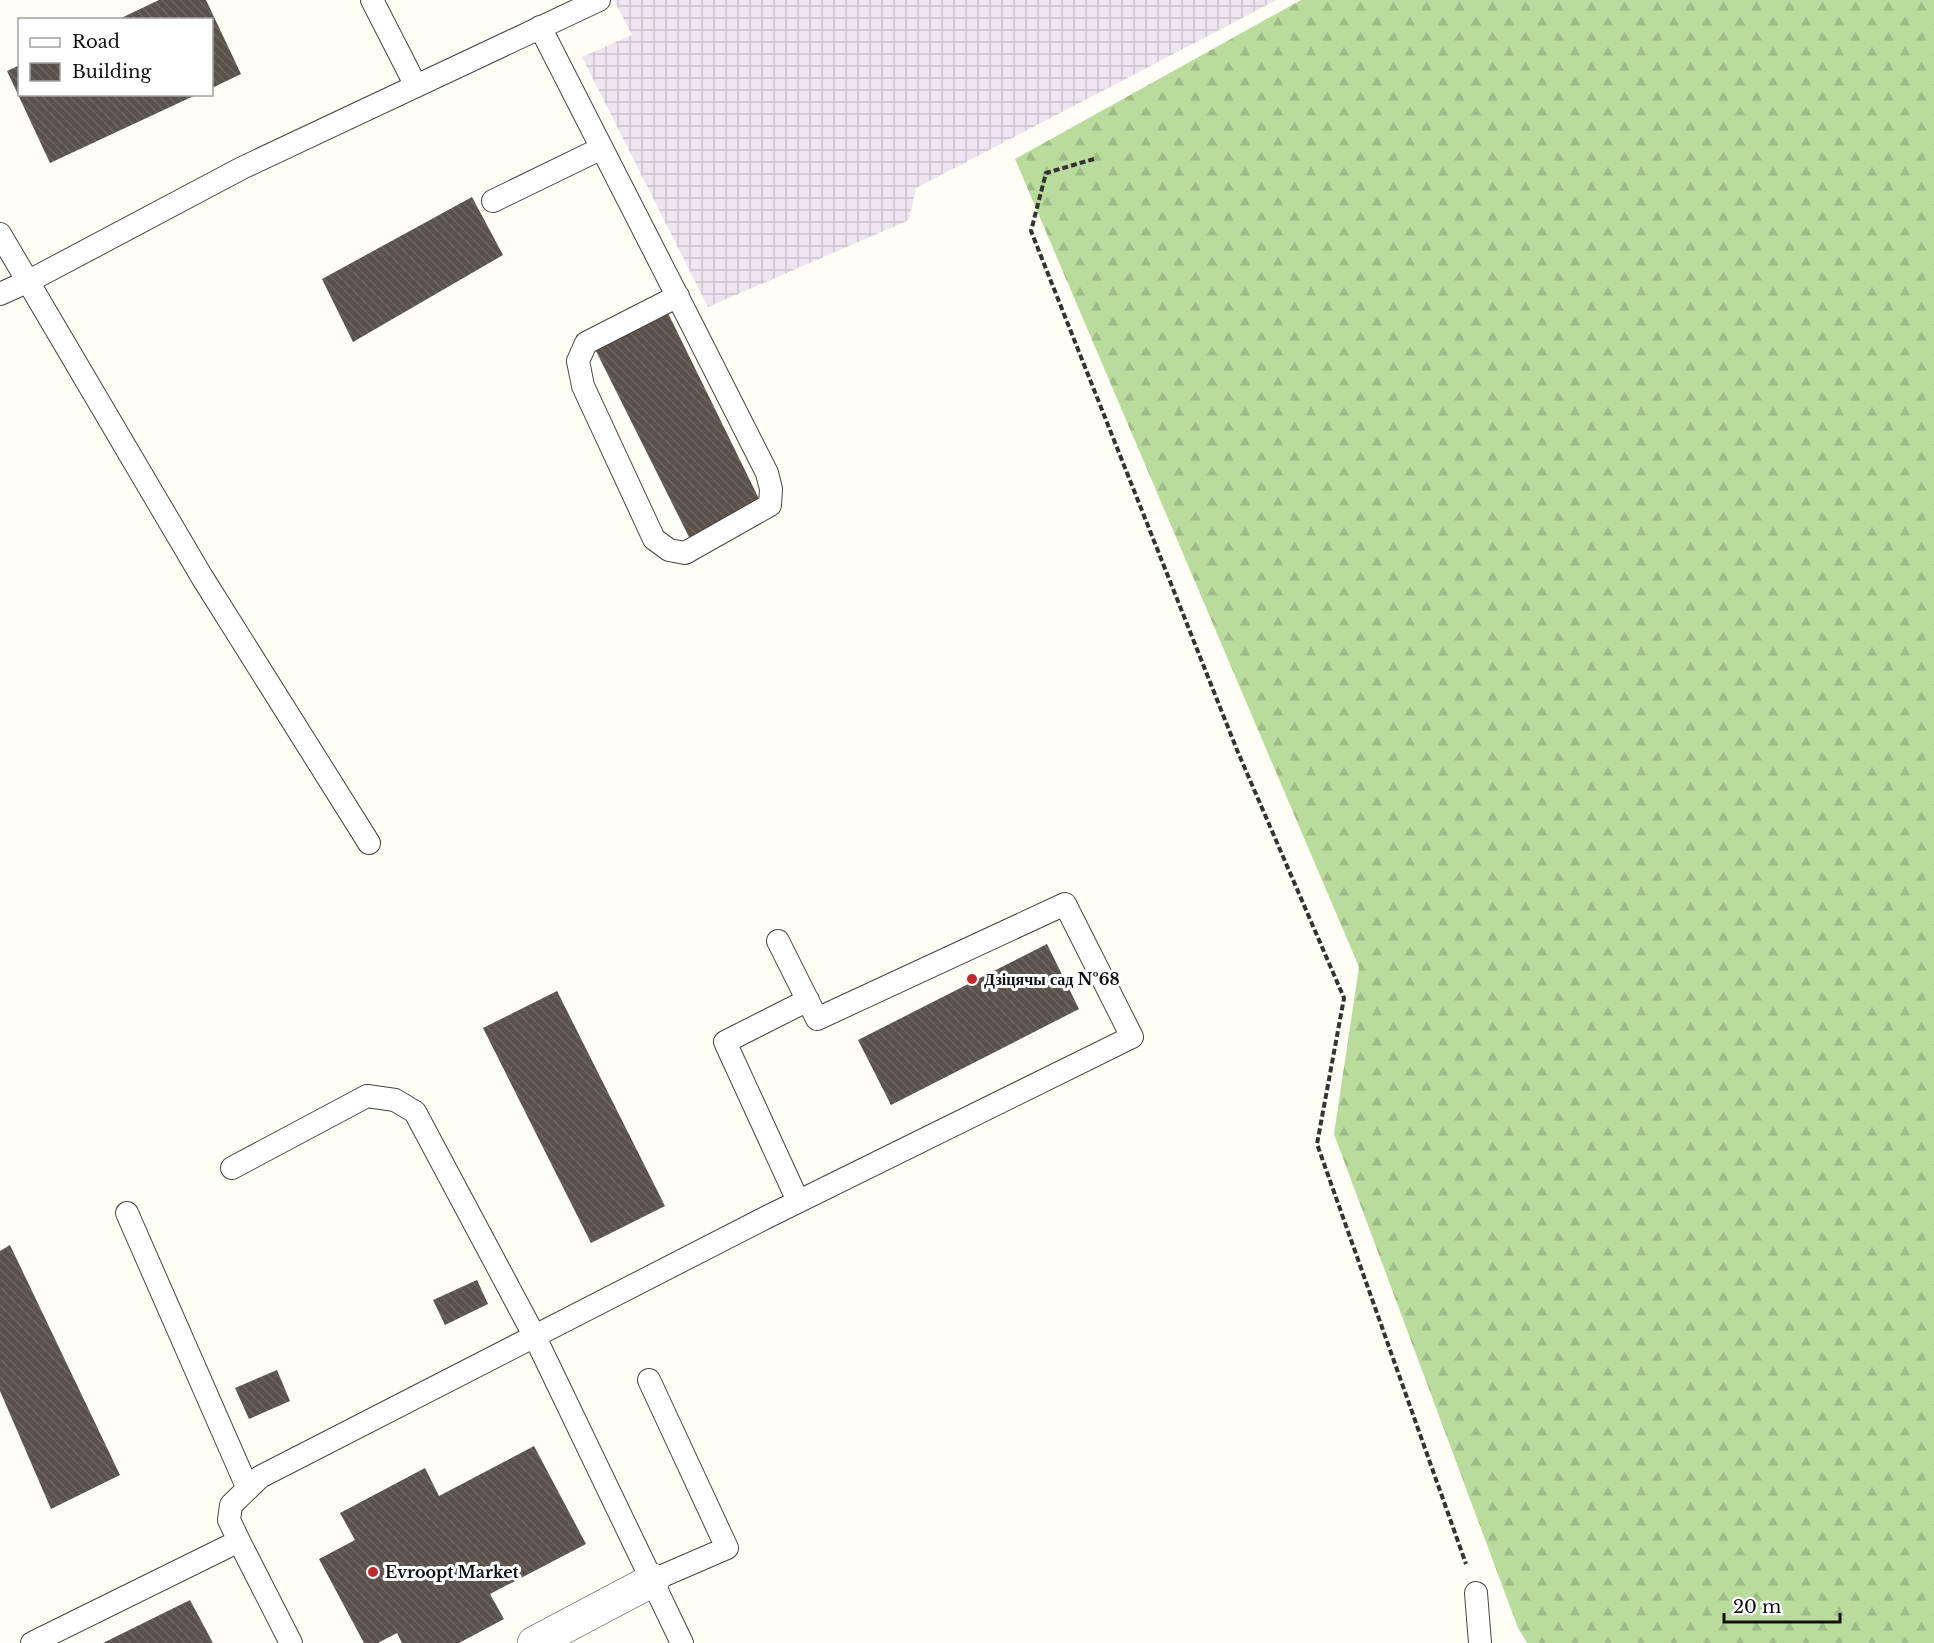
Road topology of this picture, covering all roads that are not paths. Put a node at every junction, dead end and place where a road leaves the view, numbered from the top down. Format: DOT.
graph roads {
  1 [pos="372,0"];
  2 [pos="599,0"];
  3 [pos="540,27"];
  4 [pos="416,86"];
  5 [pos="602,148"];
  6 [pos="493,201"];
  7 [pos="0,234"];
  8 [pos="29,281"];
  9 [pos="0,294"];
  10 [pos="678,296"];
  11 [pos="369,843"];
  12 [pos="778,941"];
  13 [pos="808,1000"];
  14 [pos="232,1168"];
  15 [pos="798,1201"];
  16 [pos="127,1213"];
  17 [pos="535,1336"];
  18 [pos="649,1380"];
  19 [pos="248,1489"];
  20 [pos="239,1541"];
  21 [pos="653,1580"];
  22 [pos="1476,1593"];
  23 [pos="32,1643"];
  24 [pos="291,1643"];
  25 [pos="534,1643"];
  26 [pos="682,1643"];
  27 [pos="1480,1643"];
  1 -- 4 [label="lane"];
  2 -- 3 [label="lane"];
  3 -- 4 [label="lane"];
  3 -- 5 [label="lane"];
  4 -- 8 [label="lane"];
  5 -- 6 [label="lane"];
  5 -- 10 [label="lane"];
  7 -- 8 [label="lane"];
  8 -- 9 [label="lane"];
  8 -- 11 [label="lane"];
  10 -- 10 [label="lane"];
  12 -- 13 [label="lane"];
  13 -- 15 [label="lane"];
  13 -- 15 [label="lane"];
  14 -- 17 [label="lane"];
  15 -- 17 [label="lane"];
  16 -- 19 [label="lane"];
  17 -- 19 [label="lane"];
  17 -- 21 [label="lane"];
  18 -- 21 [label="lane"];
  19 -- 20 [label="lane"];
  20 -- 23 [label="lane"];
  20 -- 24 [label="lane"];
  21 -- 25 [label="street"];
  21 -- 26 [label="lane"];
  22 -- 27 [label="lane"];
}
